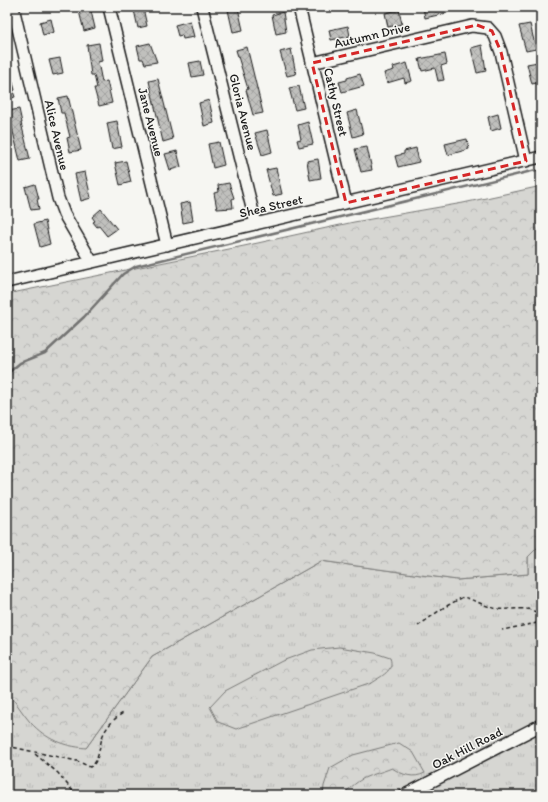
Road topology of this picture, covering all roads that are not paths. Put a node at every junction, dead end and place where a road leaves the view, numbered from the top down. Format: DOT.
graph roads {
  1 [pos="13,7"];
  2 [pos="109,7"];
  3 [pos="202,7"];
  4 [pos="299,7"];
  5 [pos="312,63"];
  6 [pos="541,157"];
  7 [pos="526,160"];
  8 [pos="346,203"];
  9 [pos="256,224"];
  10 [pos="167,245"];
  11 [pos="92,262"];
  12 [pos="7,282"];
  13 [pos="541,725"];
  14 [pos="405,795"];
  1 -- 11 [label="street, Alice Avenue"];
  2 -- 10 [label="street, Jane Avenue"];
  3 -- 9 [label="street, Gloria Avenue"];
  4 -- 5 [label="street, Cathy Street"];
  5 -- 7 [label="street, Autumn Drive"];
  5 -- 8 [label="street, Cathy Street"];
  6 -- 7 [label="street, Shea Street"];
  7 -- 8 [label="street, Shea Street"];
  8 -- 9 [label="street, Shea Street"];
  9 -- 10 [label="street, Shea Street"];
  10 -- 11 [label="street, Shea Street"];
  11 -- 12 [label="street, Shea Street"];
  13 -- 14 [label="street, Oak Hill Road"];
}
